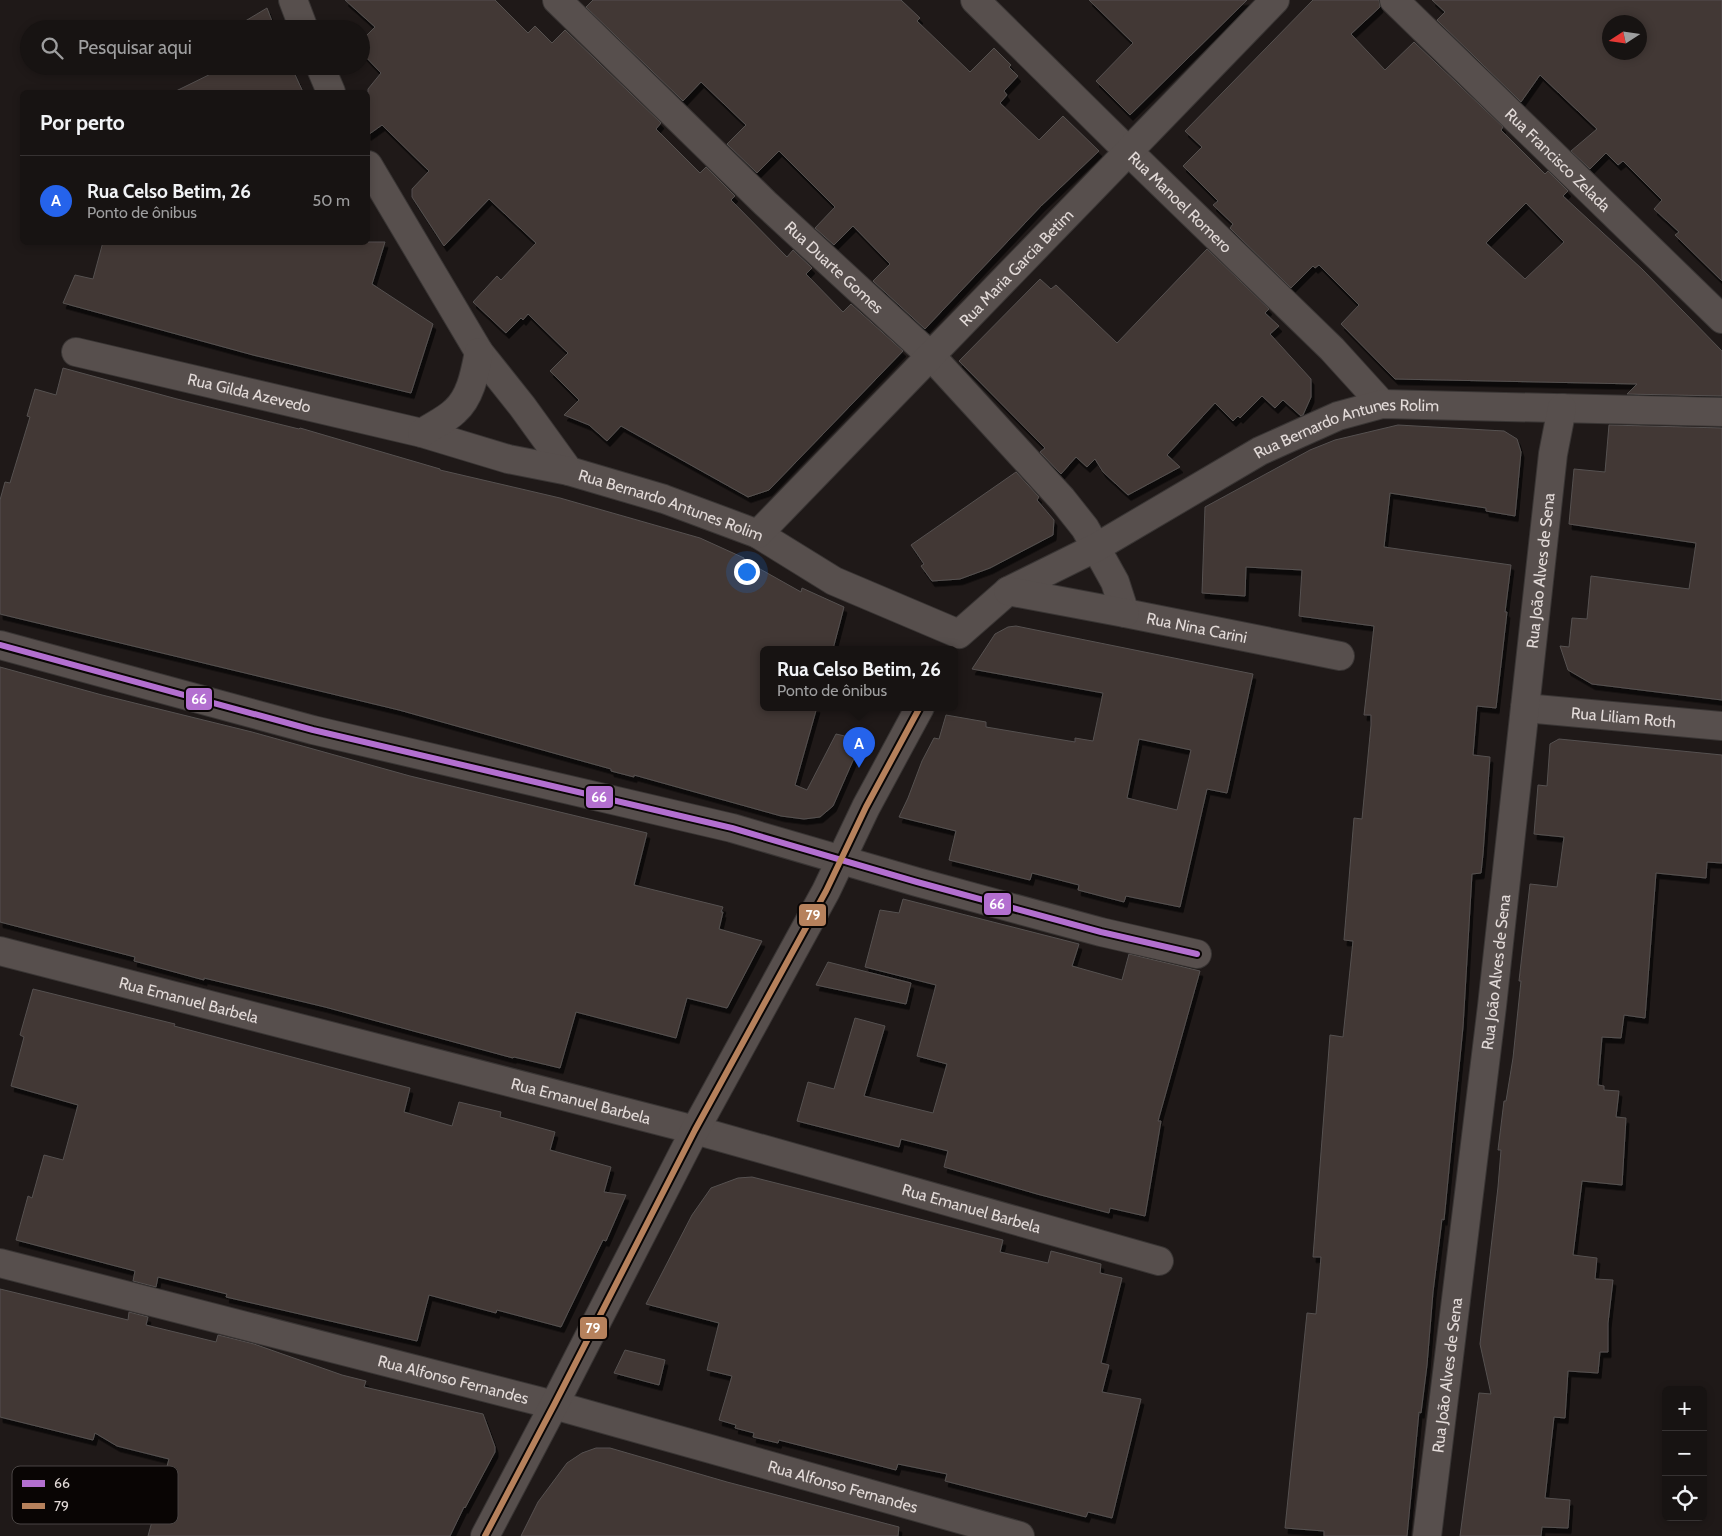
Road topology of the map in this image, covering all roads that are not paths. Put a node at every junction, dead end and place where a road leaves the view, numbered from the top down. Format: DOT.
graph roads {
  1 [pos="293,0"];
  2 [pos="557,0"];
  3 [pos="976,0"];
  4 [pos="1275,0"];
  5 [pos="1394,0"];
  6 [pos="301,20"];
  7 [pos="324,75"];
  8 [pos="330,90"];
  9 [pos="1129,152"];
  10 [pos="370,168"];
  11 [pos="1722,319"];
  12 [pos="76,352"];
  13 [pos="478,352"];
  14 [pos="931,356"];
  15 [pos="1382,404"];
  16 [pos="1562,408"];
  17 [pos="1722,412"];
  18 [pos="422,433"];
  19 [pos="569,471"];
  20 [pos="758,534"];
  21 [pos="1097,547"];
  22 [pos="1008,591"];
  23 [pos="1125,613"];
  24 [pos="955,642"];
  25 [pos="0,645"];
  26 [pos="1340,656"];
  27 [pos="1525,708"];
  28 [pos="918,711"];
  29 [pos="1722,726"];
  30 [pos="841,859"];
  31 [pos="0,951"];
  32 [pos="1196,954"];
  33 [pos="695,1130"];
  34 [pos="1159,1261"];
  35 [pos="0,1263"];
  36 [pos="554,1405"];
  37 [pos="484,1536"];
  38 [pos="1020,1536"];
  39 [pos="1427,1536"];
  1 -- 6 [label="street"];
  2 -- 14 [label="street, Rua Duarte Gomes"];
  3 -- 9 [label="street, Rua Manoel Romero"];
  4 -- 9 [label="street, Rua Maria Garcia Betim"];
  5 -- 11 [label="street, Rua Francisco Zelada"];
  7 -- 8 [label="street"];
  9 -- 14 [label="street, Rua Maria Garcia Betim"];
  9 -- 15 [label="street, Rua Manoel Romero"];
  10 -- 13 [label="street, Rua Bernardo Antunes Rolim"];
  12 -- 18 [label="street, Rua Gilda Azevedo"];
  13 -- 18 [label="street"];
  13 -- 19 [label="street, Rua Bernardo Antunes Rolim"];
  14 -- 20 [label="street, Rua Maria Garcia Betim"];
  14 -- 21 [label="street, Rua Duarte Gomes"];
  15 -- 16 [label="street, Rua Bernardo Antunes Rolim"];
  15 -- 21 [label="street, Rua Bernardo Antunes Rolim"];
  16 -- 17 [label="street, Rua Bernardo Antunes Rolim"];
  16 -- 27 [label="street, Rua João Alves de Sena"];
  18 -- 19 [label="street, Rua Gilda Azevedo"];
  19 -- 20 [label="street, Rua Bernardo Antunes Rolim"];
  20 -- 24 [label="street, Rua Bernardo Antunes Rolim"];
  21 -- 22 [label="street, Rua Bernardo Antunes Rolim"];
  21 -- 23 [label="street, Rua Nina Carini"];
  22 -- 23 [label="street"];
  22 -- 24 [label="street, Rua Bernardo Antunes Rolim"];
  23 -- 26 [label="street, Rua Nina Carini"];
  25 -- 30 [label="street"];
  27 -- 29 [label="street, Rua Liliam Roth"];
  27 -- 39 [label="street, Rua João Alves de Sena"];
  28 -- 30 [label="street"];
  30 -- 32 [label="street"];
  30 -- 33 [label="street"];
  31 -- 33 [label="street, Rua Emanuel Barbela"];
  33 -- 34 [label="street, Rua Emanuel Barbela"];
  33 -- 36 [label="street"];
  35 -- 36 [label="street, Rua Alfonso Fernandes"];
  36 -- 37 [label="street"];
  36 -- 38 [label="street, Rua Alfonso Fernandes"];
}
